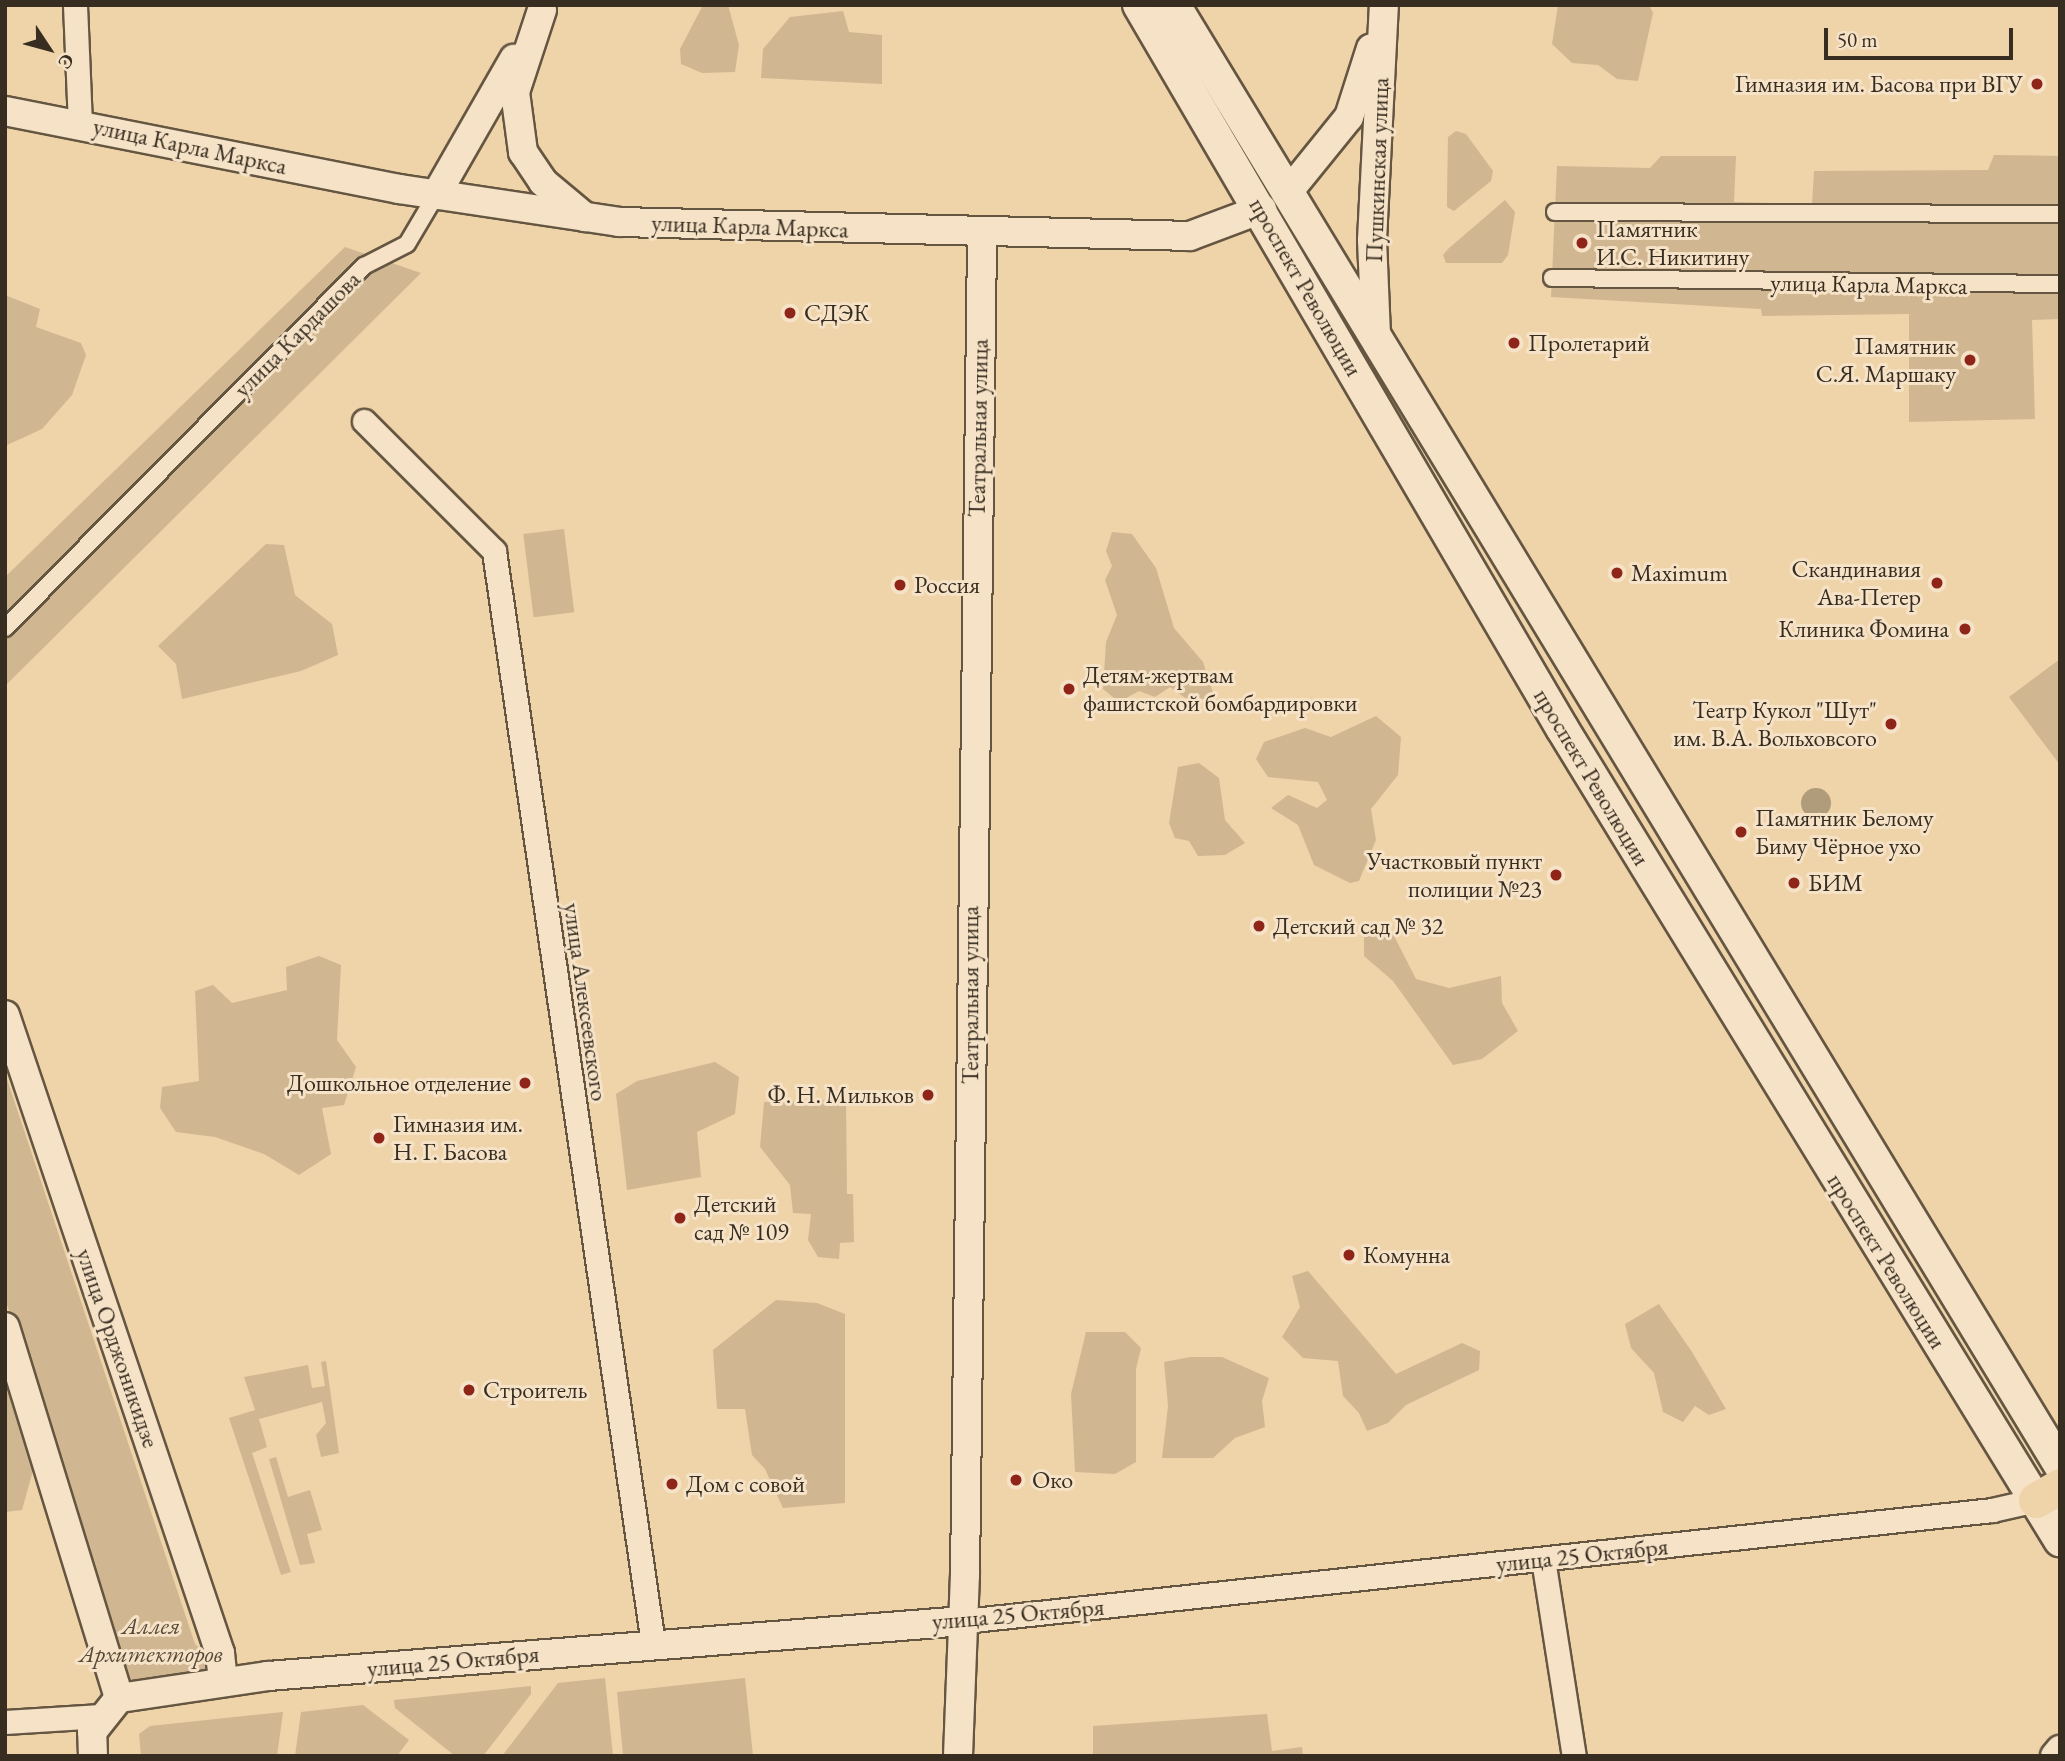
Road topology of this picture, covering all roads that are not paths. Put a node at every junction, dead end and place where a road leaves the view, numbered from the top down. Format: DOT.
graph roads {
  1 [pos="75,5"];
  2 [pos="1139,5"];
  3 [pos="1174,5"];
  4 [pos="544,7"];
  5 [pos="1383,8"];
  6 [pos="5,111"];
  7 [pos="80,123"];
  8 [pos="1289,191"];
  9 [pos="436,195"];
  10 [pos="1262,209"];
  11 [pos="1555,212"];
  12 [pos="2060,214"];
  13 [pos="586,218"];
  14 [pos="982,234"];
  15 [pos="1552,278"];
  16 [pos="2060,284"];
  17 [pos="1376,335"];
  18 [pos="364,421"];
  19 [pos="5,628"];
  20 [pos="5,1015"];
  21 [pos="5,1327"];
  22 [pos="2060,1465"];
  23 [pos="2048,1493"];
  24 [pos="2060,1540"];
  25 [pos="1543,1559"];
  26 [pos="964,1621"];
  27 [pos="653,1643"];
  28 [pos="223,1682"];
  29 [pos="110,1707"];
  30 [pos="5,1722"];
  31 [pos="2060,1750"];
  32 [pos="93,1756"];
  33 [pos="958,1756"];
  34 [pos="1574,1756"];
  35 [pos="2055,1756"];
  1 -- 7 [label="street"];
  2 -- 10 [label="main road, проспект Революции"];
  3 -- 8 [label="main road, проспект Революции"];
  4 -- 9 [label="street, улица Кардашова"];
  4 -- 13 [label="street, улица Кардашова"];
  5 -- 8 [label="street, улица Карла Маркса"];
  5 -- 17 [label="street, Пушкинская улица"];
  6 -- 7 [label="street, улица Карла Маркса"];
  7 -- 9 [label="street, улица Карла Маркса"];
  8 -- 10 [label="main road, улица Карла Маркса"];
  8 -- 17 [label="main road, проспект Революции"];
  9 -- 13 [label="street, улица Карла Маркса"];
  9 -- 19 [label="street, улица Кардашова"];
  10 -- 14 [label="street, улица Карла Маркса"];
  10 -- 23 [label="main road, проспект Революции"];
  11 -- 12 [label="street"];
  13 -- 14 [label="street, улица Карла Маркса"];
  14 -- 26 [label="street, Театральная улица"];
  15 -- 16 [label="street, улица Карла Маркса"];
  17 -- 22 [label="main road, проспект Революции"];
  18 -- 27 [label="street, улица Алексеевского"];
  20 -- 28 [label="street, улица Орджоникидзе"];
  21 -- 29 [label="street"];
  23 -- 24 [label="main road, проспект Революции"];
  23 -- 25 [label="street, улица 25 Октября"];
  25 -- 26 [label="street, улица 25 Октября"];
  25 -- 34 [label="street"];
  26 -- 27 [label="street, улица 25 Октября"];
  26 -- 33 [label="street, Театральная улица"];
  27 -- 28 [label="street, улица 25 Октября"];
  28 -- 29 [label="street, улица 25 Октября"];
  29 -- 30 [label="street, улица 25 Октября"];
  29 -- 32 [label="street"];
  31 -- 35 [label="street"];
}
